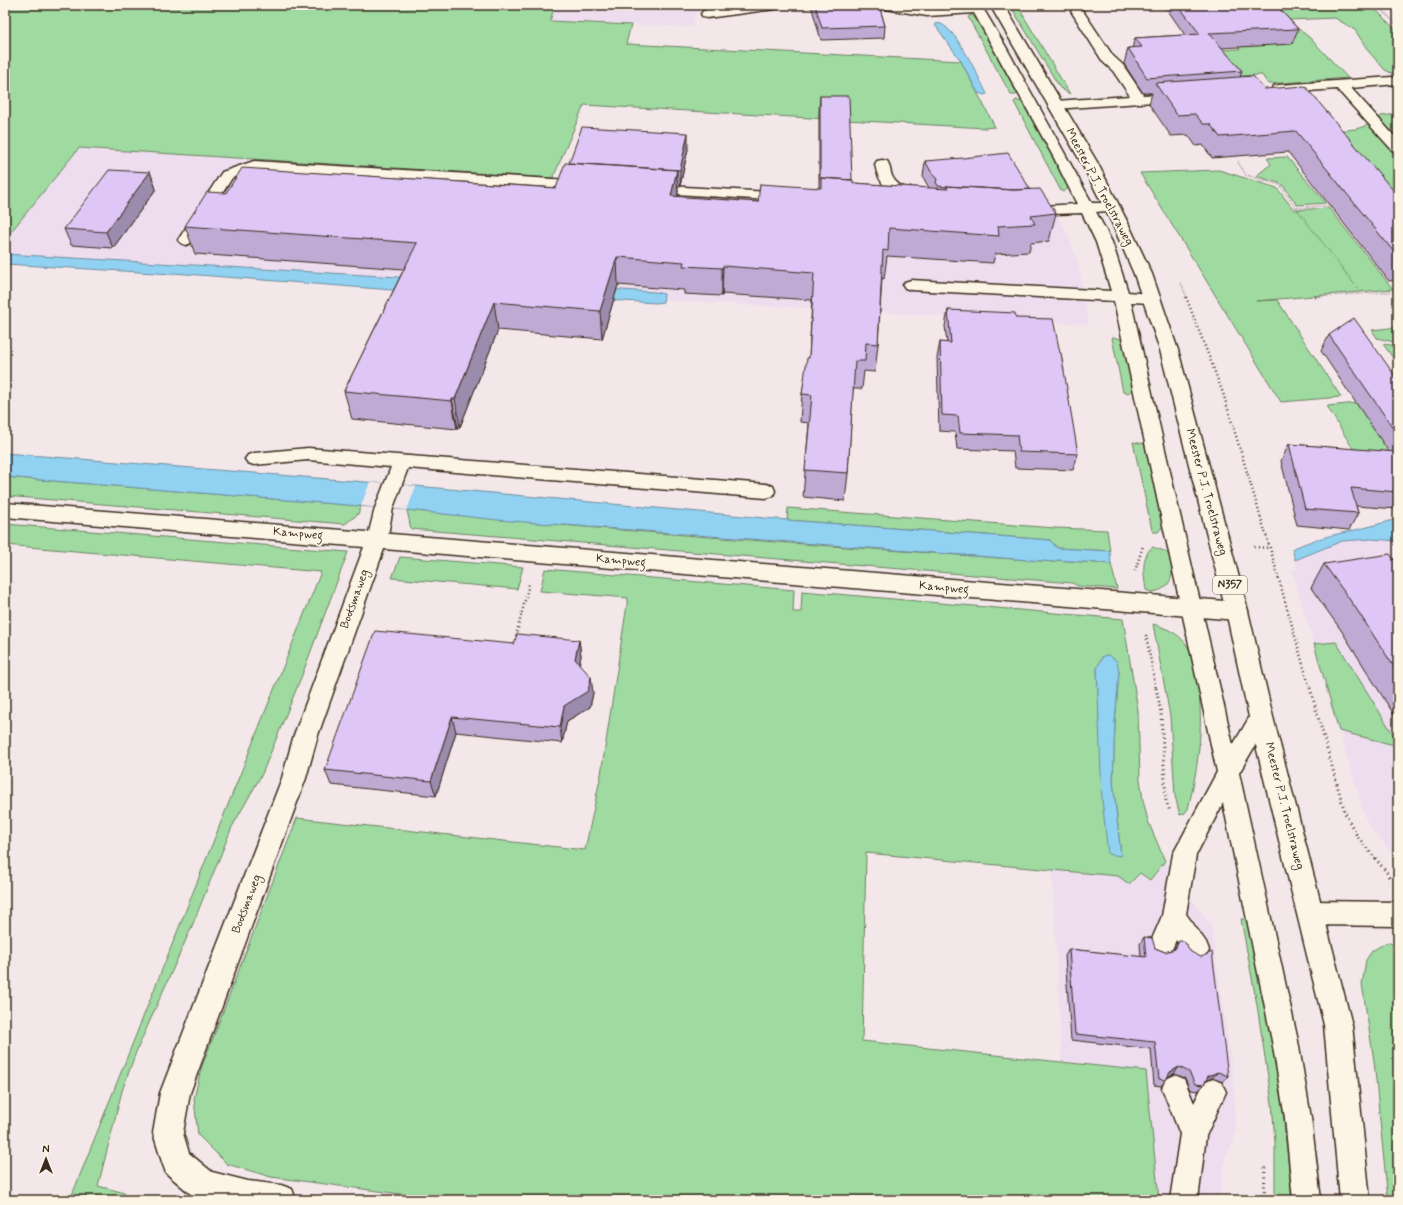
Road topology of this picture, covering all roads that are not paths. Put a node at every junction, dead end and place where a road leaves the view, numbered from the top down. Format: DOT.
graph roads {
  1 [pos="775,5"];
  2 [pos="886,5"];
  3 [pos="983,6"];
  4 [pos="1077,11"];
  5 [pos="707,14"];
  6 [pos="1392,81"];
  7 [pos="1341,85"];
  8 [pos="1263,90"];
  9 [pos="1192,96"];
  10 [pos="1139,100"];
  11 [pos="1055,105"];
  12 [pos="1398,148"];
  13 [pos="882,164"];
  14 [pos="602,186"];
  15 [pos="634,188"];
  16 [pos="801,199"];
  17 [pos="896,205"];
  18 [pos="1013,207"];
  19 [pos="1112,207"];
  20 [pos="1087,208"];
  21 [pos="186,240"];
  22 [pos="911,285"];
  23 [pos="1121,296"];
  24 [pos="1152,298"];
  25 [pos="254,459"];
  26 [pos="402,461"];
  27 [pos="766,490"];
  28 [pos="5,510"];
  29 [pos="377,540"];
  30 [pos="1191,608"];
  31 [pos="1237,611"];
  32 [pos="1261,717"];
  33 [pos="1228,772"];
  34 [pos="1311,913"];
  35 [pos="1398,914"];
  36 [pos="1174,916"];
  37 [pos="1160,946"];
  38 [pos="1197,950"];
  39 [pos="1175,1088"];
  40 [pos="1213,1092"];
  41 [pos="1193,1134"];
  42 [pos="281,1200"];
  43 [pos="1184,1200"];
  44 [pos="1307,1200"];
  45 [pos="1355,1200"];
  1 -- 5 [label="lane"];
  2 -- 3 [label="lane"];
  3 -- 11 [label="street, Meester P.J. Troelstraweg / N357"];
  3 -- 20 [label="lane, Meester P.J. Troelstraweg"];
  4 -- 10 [label="lane"];
  6 -- 7 [label="lane"];
  7 -- 8 [label="lane"];
  7 -- 12 [label="lane"];
  9 -- 10 [label="lane"];
  10 -- 11 [label="lane"];
  11 -- 19 [label="street, Meester P.J. Troelstraweg / N357"];
  13 -- 17 [label="lane"];
  14 -- 21 [label="lane"];
  15 -- 16 [label="lane"];
  18 -- 20 [label="lane"];
  19 -- 20 [label="lane"];
  19 -- 24 [label="street, Meester P.J. Troelstraweg / N357"];
  20 -- 23 [label="lane, Meester P.J. Troelstraweg"];
  22 -- 23 [label="lane"];
  23 -- 24 [label="lane"];
  23 -- 30 [label="lane, Meester P.J. Troelstraweg"];
  24 -- 31 [label="street, Meester P.J. Troelstraweg / N357"];
  25 -- 26 [label="lane"];
  26 -- 27 [label="lane"];
  26 -- 29 [label="lane"];
  28 -- 29 [label="street, Kampweg"];
  29 -- 30 [label="street, Kampweg"];
  29 -- 42 [label="street, Bootsmaweg"];
  30 -- 31 [label="street, Kampweg"];
  30 -- 33 [label="lane, Meester P.J. Troelstraweg"];
  31 -- 32 [label="street, Meester P.J. Troelstraweg / N357"];
  32 -- 33 [label="lane"];
  32 -- 34 [label="street, Meester P.J. Troelstraweg / N357"];
  33 -- 36 [label="lane"];
  33 -- 44 [label="lane, Meester P.J. Troelstraweg"];
  34 -- 35 [label="street"];
  34 -- 45 [label="street, Meester P.J. Troelstraweg / N357"];
  36 -- 37 [label="lane"];
  36 -- 38 [label="lane"];
  39 -- 41 [label="lane"];
  40 -- 41 [label="lane"];
  41 -- 43 [label="lane"];
}
